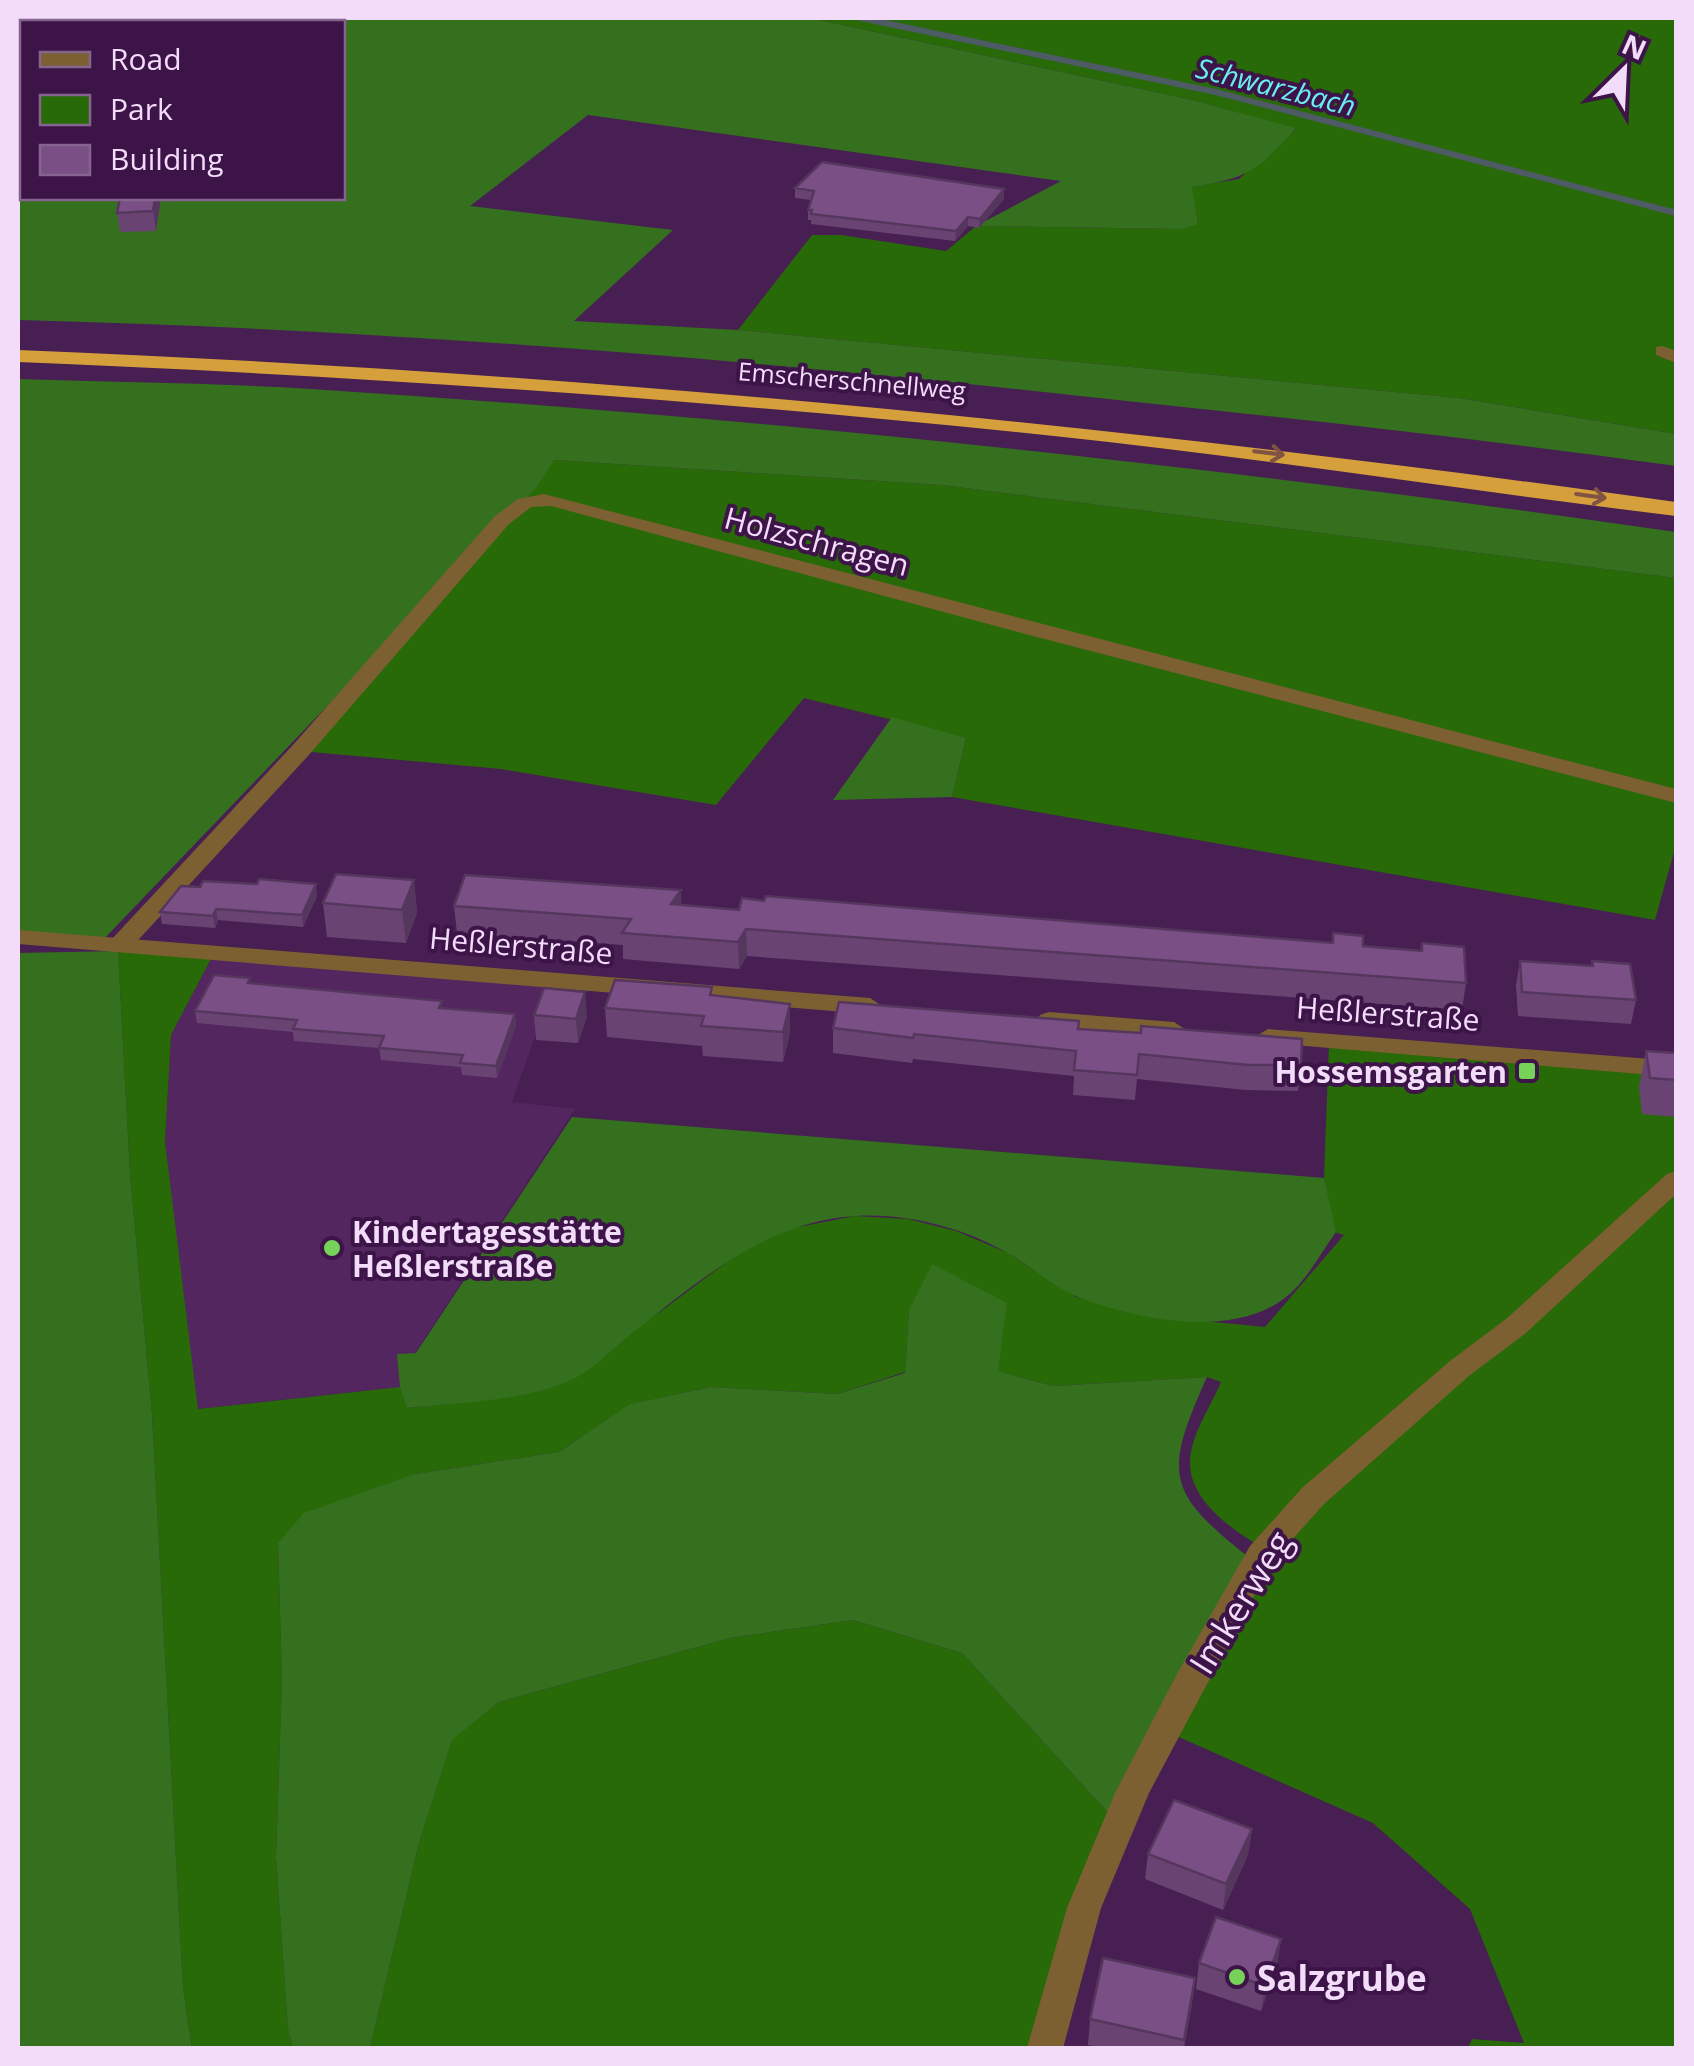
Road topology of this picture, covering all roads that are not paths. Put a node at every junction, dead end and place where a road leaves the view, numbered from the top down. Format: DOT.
graph roads {
  1 [pos="18,340"];
  2 [pos="88,350"];
  3 [pos="18,356"];
  4 [pos="1676,488"];
  5 [pos="1676,508"];
  6 [pos="1676,796"];
  7 [pos="18,937"];
  8 [pos="117,945"];
  9 [pos="894,1008"];
  10 [pos="1032,1019"];
  11 [pos="1208,1033"];
  12 [pos="1244,1035"];
  13 [pos="1676,1069"];
  14 [pos="1676,1180"];
  15 [pos="1045,2048"];
  1 -- 2 [label="highway, Emscherschnellweg"];
  2 -- 3 [label="highway, Emscherschnellweg"];
  2 -- 4 [label="highway, Emscherschnellweg"];
  2 -- 5 [label="highway, Emscherschnellweg, one-way"];
  6 -- 8 [label="street, Holzschragen"];
  7 -- 8 [label="street, Heßlerstraße"];
  8 -- 9 [label="street, Heßlerstraße"];
  10 -- 11 [label="street"];
  12 -- 13 [label="street, Heßlerstraße"];
  14 -- 15 [label="street, Imkerweg"];
}
